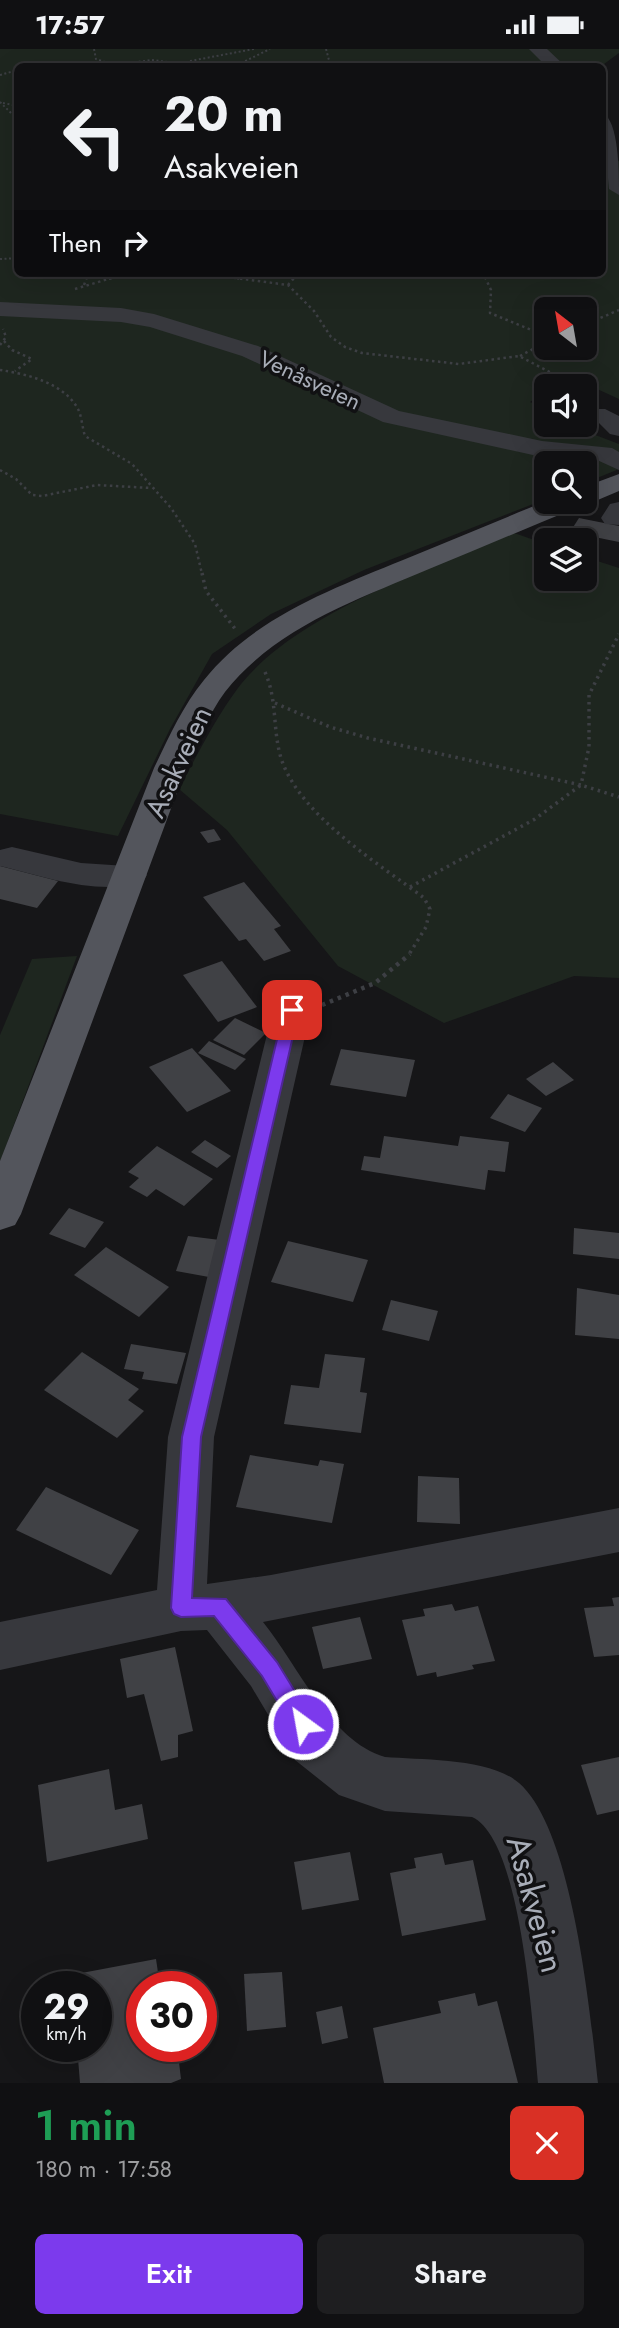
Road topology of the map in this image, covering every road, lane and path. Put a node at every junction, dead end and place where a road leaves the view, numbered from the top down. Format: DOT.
graph roads {
  1 [pos="94,49"];
  2 [pos="254,49"];
  3 [pos="270,49"];
  4 [pos="537,49"];
  5 [pos="188,62"];
  6 [pos="107,63"];
  7 [pos="134,63"];
  8 [pos="192,63"];
  9 [pos="241,63"];
  10 [pos="553,63"];
  11 [pos="1,103"];
  12 [pos="14,116"];
  13 [pos="611,127"];
  14 [pos="619,189"];
  15 [pos="87,277"];
  16 [pos="227,277"];
  17 [pos="295,277"];
  18 [pos="484,277"];
  19 [pos="288,285"];
  20 [pos="84,286"];
  21 [pos="0,309"];
  22 [pos="619,310"];
  23 [pos="597,319"];
  24 [pos="534,331"];
  25 [pos="4,341"];
  26 [pos="534,348"];
  27 [pos="519,356"];
  28 [pos="0,370"];
  29 [pos="15,371"];
  30 [pos="553,374"];
  31 [pos="597,416"];
  32 [pos="619,429"];
  33 [pos="534,430"];
  34 [pos="509,443"];
  35 [pos="618,464"];
  36 [pos="0,470"];
  37 [pos="597,484"];
  38 [pos="152,488"];
  39 [pos="538,514"];
  40 [pos="619,634"];
  41 [pos="252,649"];
  42 [pos="275,703"];
  43 [pos="581,785"];
  44 [pos="619,797"];
  45 [pos="12,858"];
  46 [pos="130,875"];
  47 [pos="410,887"];
  48 [pos="292,1010"];
  49 [pos="0,1214"];
  50 [pos="619,1530"];
  51 [pos="200,1607"];
  52 [pos="0,1646"];
  53 [pos="568,2083"];
  1 -- 6 [label="path"];
  2 -- 5 [label="path"];
  3 -- 9 [label="path"];
  4 -- 10 [label="street"];
  5 -- 7 [label="path"];
  5 -- 8 [label="path"];
  11 -- 12 [label="path"];
  13 -- 14 [label="street"];
  15 -- 20 [label="path"];
  16 -- 19 [label="path"];
  17 -- 19 [label="path"];
  18 -- 24 [label="path"];
  19 -- 27 [label="path"];
  21 -- 34 [label="street, Venåsveien"];
  22 -- 23 [label="path"];
  25 -- 29 [label="path"];
  26 -- 27 [label="path"];
  27 -- 30 [label="path"];
  28 -- 29 [label="path"];
  29 -- 38 [label="path"];
  31 -- 32 [label="street"];
  33 -- 34 [label="street"];
  34 -- 35 [label="street, Venåsveien"];
  35 -- 37 [label="main road"];
  36 -- 38 [label="path"];
  38 -- 41 [label="path"];
  39 -- 41 [label="main road, Asakveien"];
  40 -- 43 [label="path"];
  41 -- 42 [label="path"];
  41 -- 46 [label="main road, Asakveien"];
  42 -- 43 [label="path"];
  42 -- 47 [label="path"];
  43 -- 44 [label="path"];
  43 -- 47 [label="path"];
  45 -- 46 [label="street"];
  46 -- 49 [label="main road, Asakveien"];
  47 -- 48 [label="path"];
  48 -- 51 [label="street"];
  50 -- 51 [label="street"];
  51 -- 52 [label="street"];
  51 -- 53 [label="street, Asakveien"];
}
